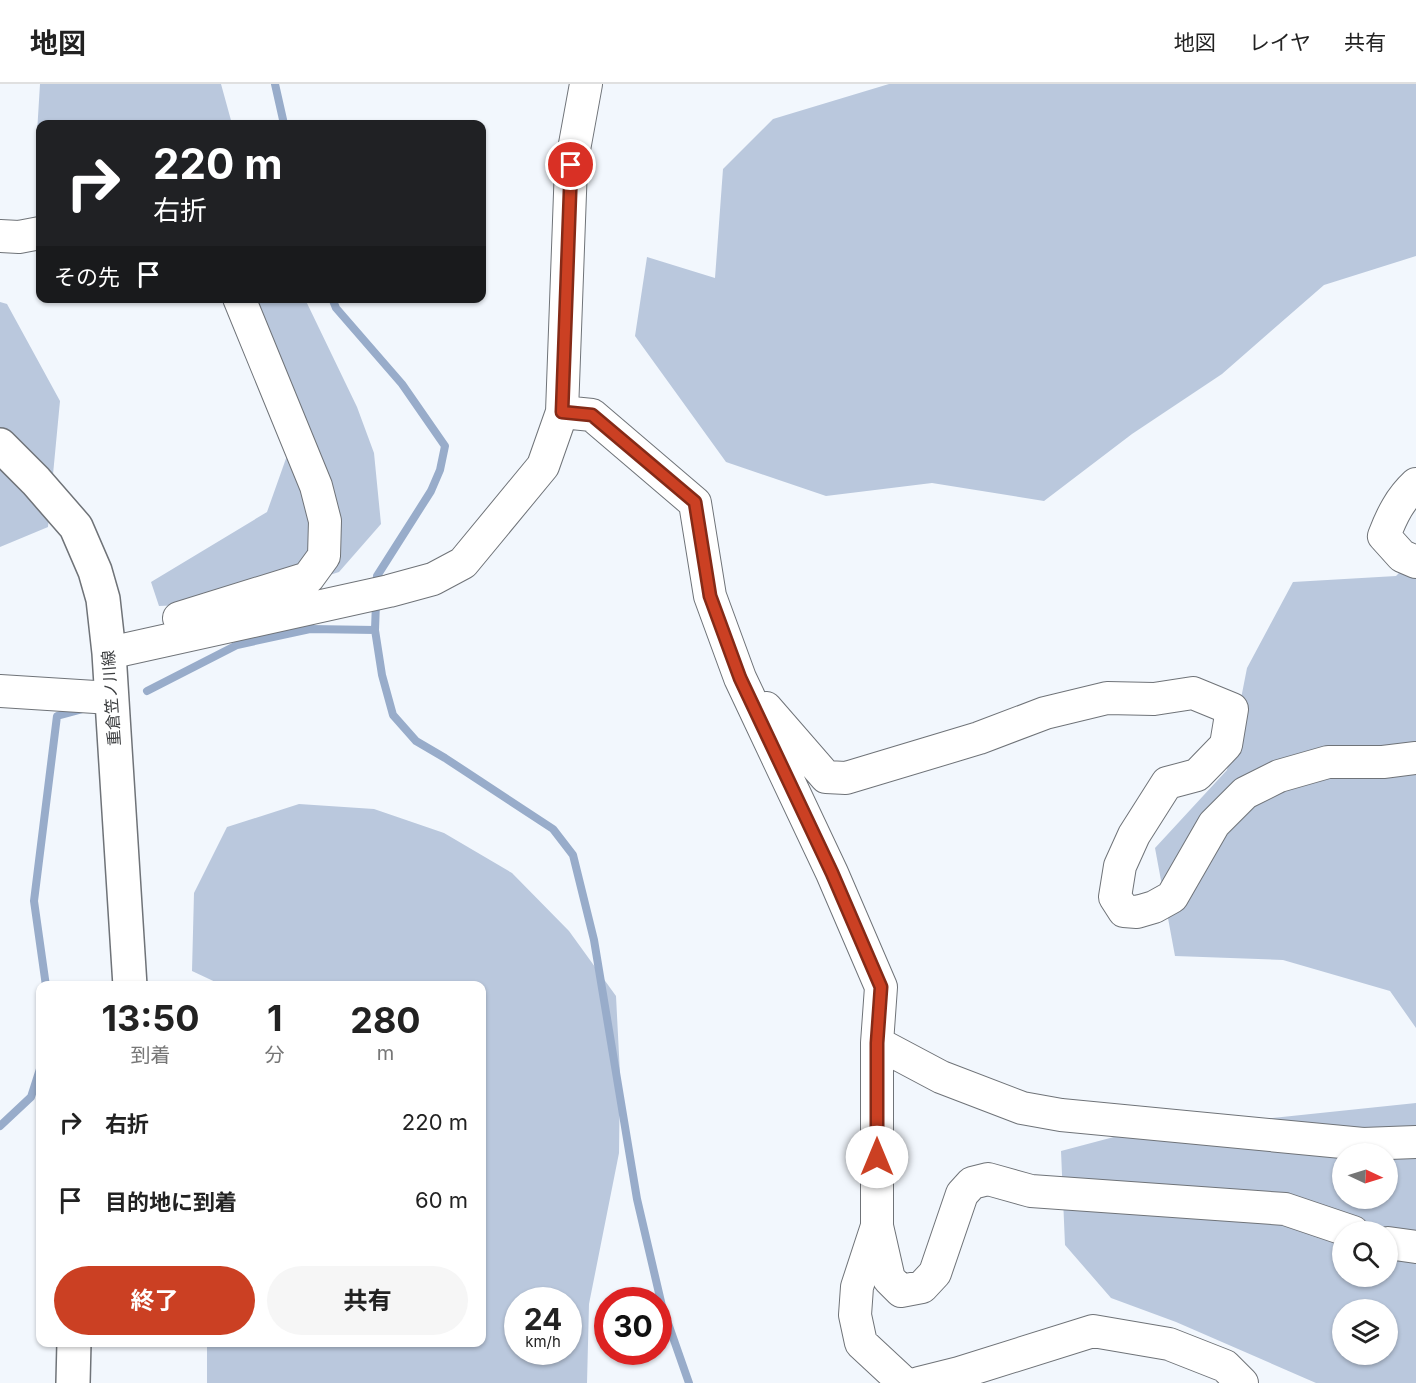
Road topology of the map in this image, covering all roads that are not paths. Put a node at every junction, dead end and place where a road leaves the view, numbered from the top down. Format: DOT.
graph roads {
  1 [pos="586,84"];
  2 [pos="36,234"];
  3 [pos="0,236"];
  4 [pos="241,303"];
  5 [pos="562,412"];
  6 [pos="0,445"];
  7 [pos="1416,484"];
  8 [pos="1416,562"];
  9 [pos="109,653"];
  10 [pos="740,678"];
  11 [pos="0,691"];
  12 [pos="111,698"];
  13 [pos="1416,758"];
  14 [pos="130,981"];
  15 [pos="877,1043"];
  16 [pos="1416,1142"];
  17 [pos="1332,1225"];
  18 [pos="877,1226"];
  19 [pos="1398,1244"];
  20 [pos="1416,1247"];
  21 [pos="74,1347"];
  22 [pos="73,1383"];
  23 [pos="904,1383"];
  24 [pos="919,1383"];
  25 [pos="1242,1383"];
  1 -- 5 [label="street"];
  2 -- 3 [label="street"];
  4 -- 9 [label="street"];
  5 -- 9 [label="street"];
  5 -- 10 [label="street"];
  6 -- 9 [label="main road, 重倉笠ノ川線"];
  7 -- 8 [label="street"];
  9 -- 12 [label="main road, 重倉笠ノ川線"];
  10 -- 13 [label="street"];
  10 -- 15 [label="street"];
  11 -- 12 [label="street"];
  12 -- 14 [label="main road, 重倉笠ノ川線"];
  15 -- 16 [label="street"];
  15 -- 18 [label="street"];
  17 -- 18 [label="street"];
  18 -- 23 [label="street"];
  19 -- 20 [label="street"];
  21 -- 22 [label="main road"];
  24 -- 25 [label="street"];
}
